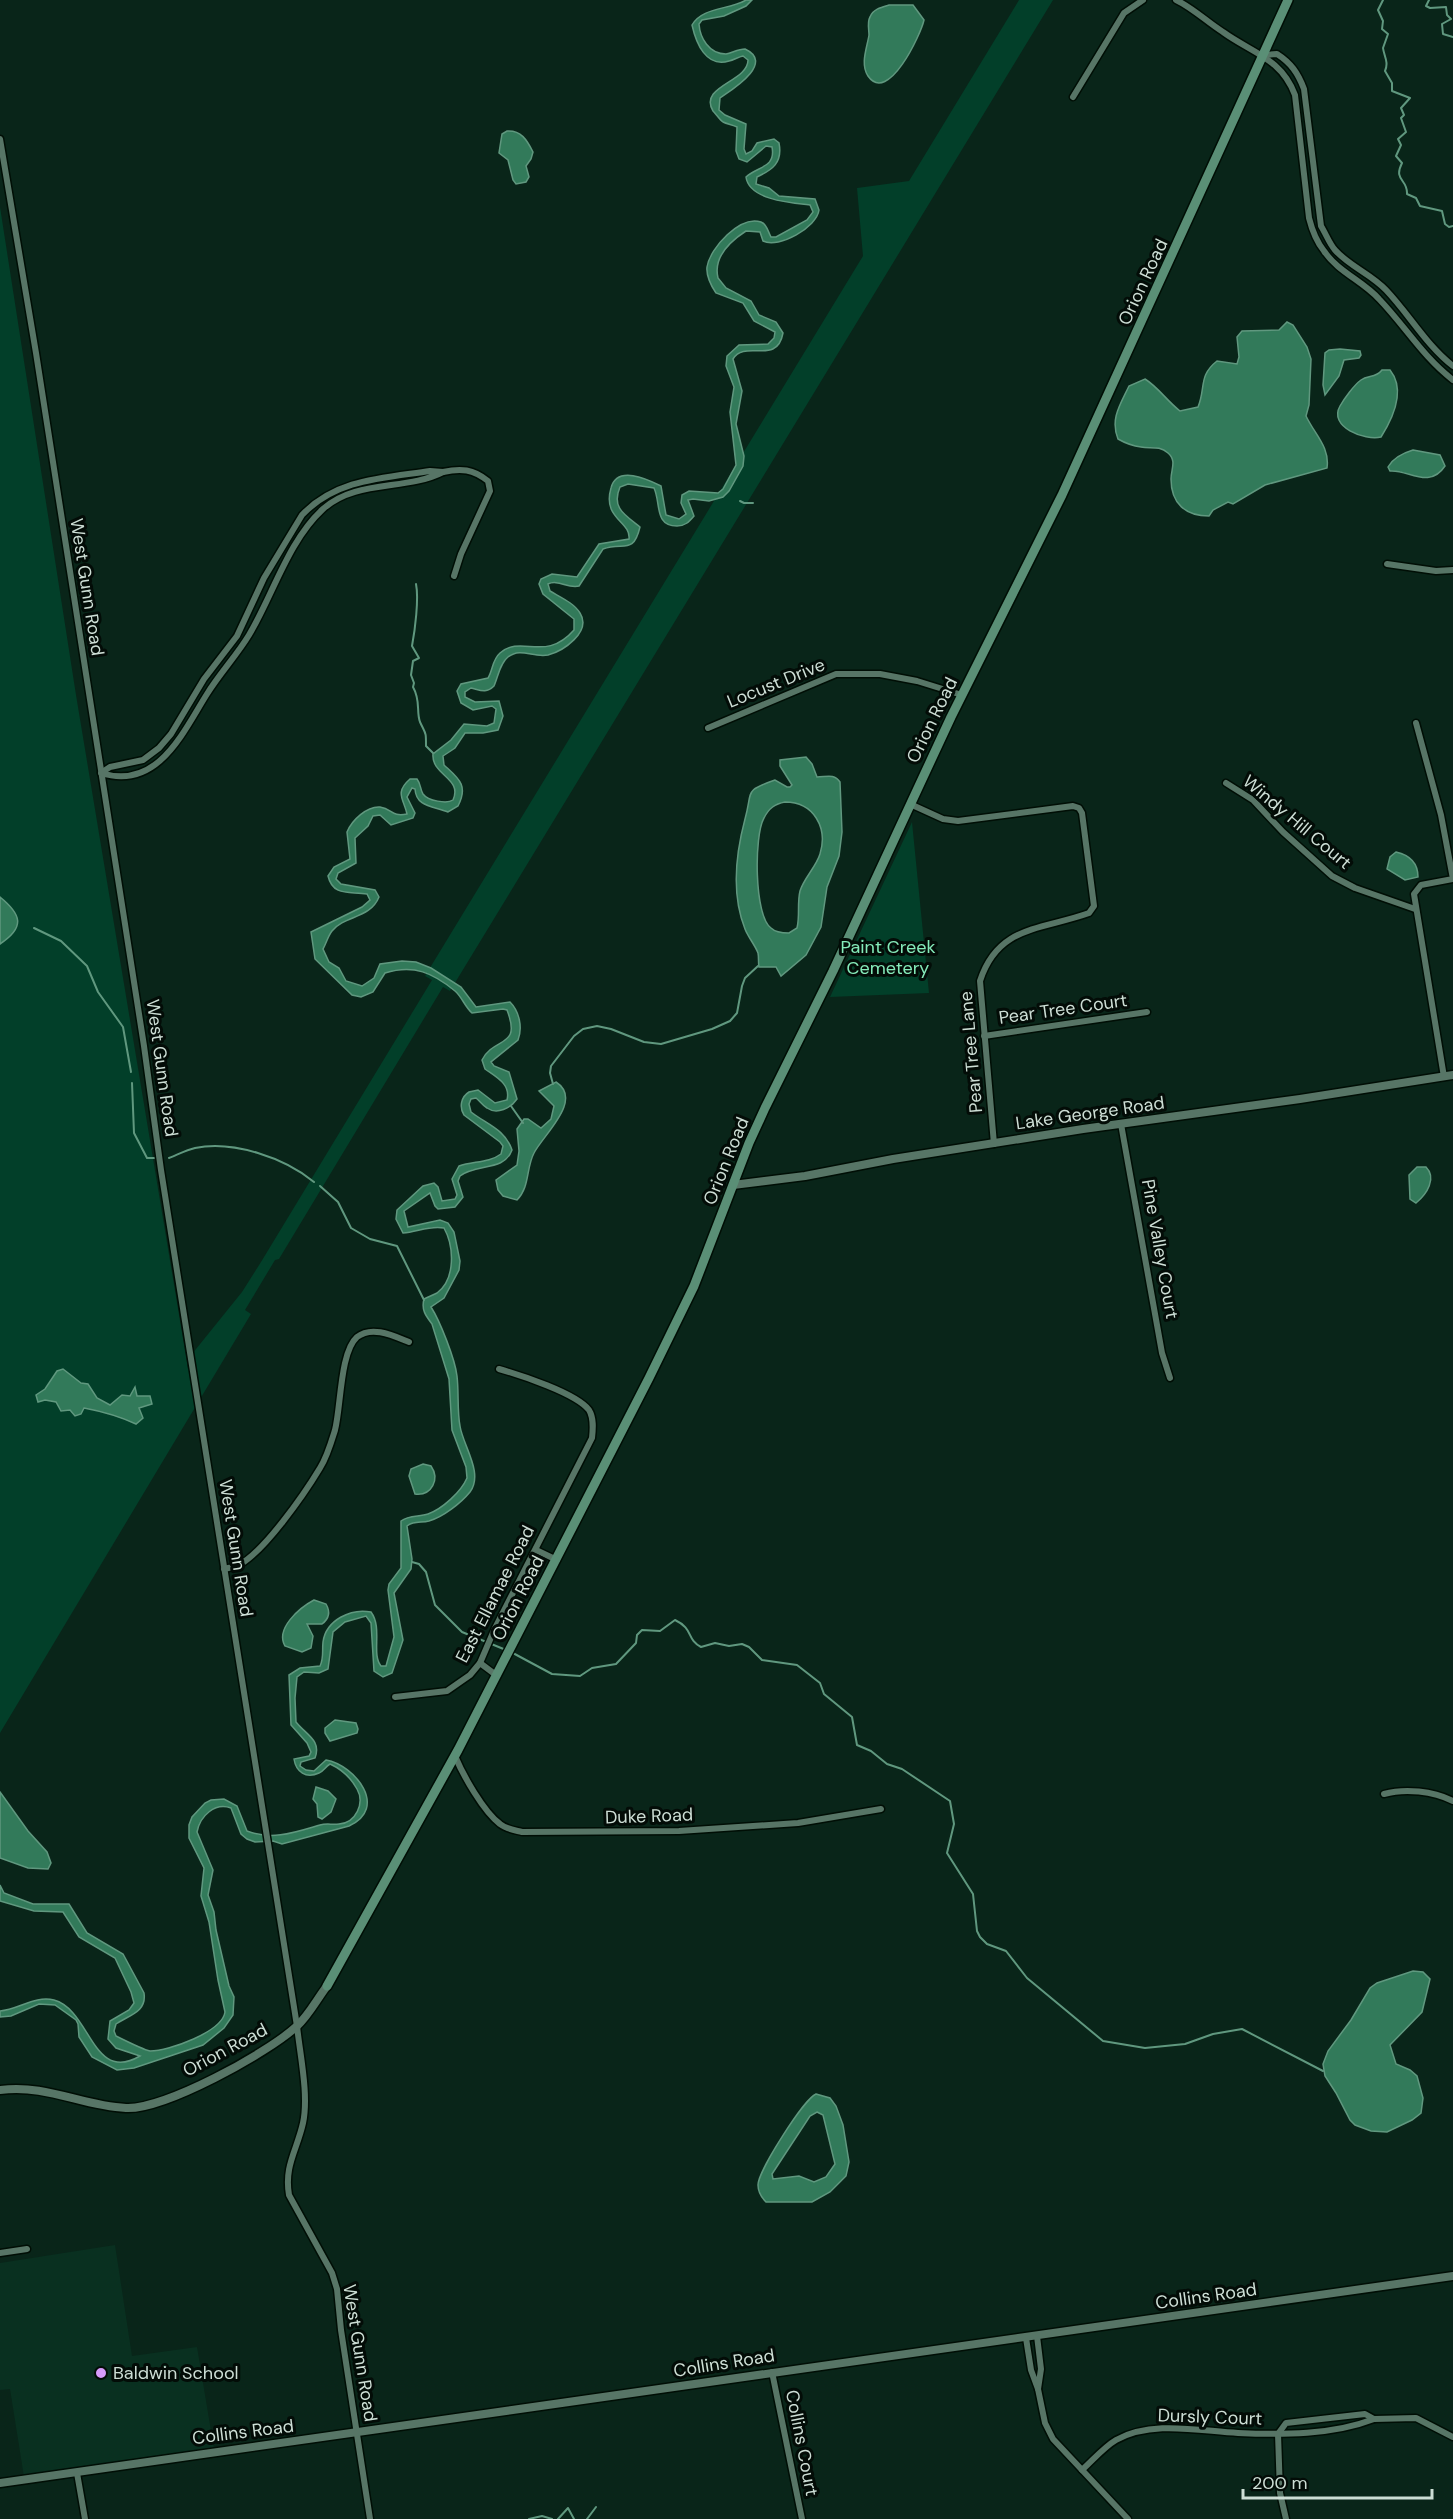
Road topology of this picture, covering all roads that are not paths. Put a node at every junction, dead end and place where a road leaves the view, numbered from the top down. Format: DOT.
graph roads {
  1 [pos="1143,0"];
  2 [pos="1176,0"];
  3 [pos="1288,0"];
  4 [pos="1264,55"];
  5 [pos="1294,69"];
  6 [pos="1286,77"];
  7 [pos="1073,97"];
  8 [pos="1307,112"];
  9 [pos="1297,114"];
  10 [pos="0,139"];
  11 [pos="1321,220"];
  12 [pos="1310,222"];
  13 [pos="1402,308"];
  14 [pos="1394,315"];
  15 [pos="1453,366"];
  16 [pos="1453,380"];
  17 [pos="443,472"];
  18 [pos="300,518"];
  19 [pos="309,525"];
  20 [pos="1387,564"];
  21 [pos="1453,570"];
  22 [pos="454,576"];
  23 [pos="231,643"];
  24 [pos="239,650"];
  25 [pos="962,695"];
  26 [pos="1416,723"];
  27 [pos="708,728"];
  28 [pos="143,760"];
  29 [pos="146,769"];
  30 [pos="101,773"];
  31 [pos="1226,783"];
  32 [pos="910,804"];
  33 [pos="1415,909"];
  34 [pos="1147,1012"];
  35 [pos="984,1036"];
  36 [pos="1449,1076"];
  37 [pos="1122,1124"];
  38 [pos="994,1144"];
  39 [pos="733,1185"];
  40 [pos="409,1342"];
  41 [pos="499,1369"];
  42 [pos="1170,1378"];
  43 [pos="536,1550"];
  44 [pos="557,1560"];
  45 [pos="224,1569"];
  46 [pos="480,1663"];
  47 [pos="496,1676"];
  48 [pos="395,1697"];
  49 [pos="455,1756"];
  50 [pos="1384,1794"];
  51 [pos="1453,1801"];
  52 [pos="881,1809"];
  53 [pos="327,1986"];
  54 [pos="297,2026"];
  55 [pos="0,2090"];
  56 [pos="27,2249"];
  57 [pos="0,2253"];
  58 [pos="1453,2276"];
  59 [pos="1037,2336"];
  60 [pos="1026,2338"];
  61 [pos="772,2373"];
  62 [pos="1038,2389"];
  63 [pos="1374,2419"];
  64 [pos="357,2432"];
  65 [pos="1278,2434"];
  66 [pos="1453,2437"];
  67 [pos="1082,2470"];
  68 [pos="77,2473"];
  69 [pos="0,2483"];
  70 [pos="85,2519"];
  71 [pos="370,2519"];
  72 [pos="802,2519"];
  73 [pos="1128,2519"];
  74 [pos="1286,2519"];
  1 -- 7 [label="street"];
  2 -- 4 [label="street"];
  3 -- 4 [label="main road, Orion Road"];
  4 -- 5 [label="street"];
  4 -- 6 [label="street"];
  4 -- 25 [label="main road, Orion Road"];
  5 -- 6 [label="street"];
  5 -- 8 [label="street"];
  6 -- 9 [label="street"];
  8 -- 9 [label="street"];
  8 -- 11 [label="street"];
  9 -- 12 [label="street"];
  10 -- 30 [label="street, West Gunn Road"];
  11 -- 12 [label="street"];
  11 -- 13 [label="street"];
  12 -- 14 [label="street"];
  13 -- 14 [label="street"];
  13 -- 15 [label="street"];
  14 -- 16 [label="street"];
  17 -- 18 [label="street"];
  17 -- 19 [label="street"];
  17 -- 22 [label="street"];
  18 -- 19 [label="street"];
  18 -- 23 [label="street"];
  19 -- 24 [label="street"];
  20 -- 21 [label="street"];
  23 -- 24 [label="street"];
  23 -- 28 [label="street"];
  24 -- 29 [label="street"];
  25 -- 27 [label="street, Locust Drive"];
  25 -- 32 [label="main road, Orion Road"];
  26 -- 33 [label="street"];
  28 -- 29 [label="street"];
  28 -- 30 [label="street"];
  29 -- 30 [label="street"];
  30 -- 45 [label="street, West Gunn Road"];
  31 -- 33 [label="street, Windy Hill Court"];
  32 -- 35 [label="street, Pear Tree Lane"];
  32 -- 39 [label="main road, Orion Road"];
  33 -- 36 [label="street"];
  34 -- 35 [label="street, Pear Tree Court"];
  35 -- 38 [label="street, Pear Tree Lane"];
  36 -- 37 [label="street, Lake George Road"];
  37 -- 38 [label="street, Lake George Road"];
  37 -- 42 [label="street, Pine Valley Court"];
  38 -- 39 [label="street, Lake George Road"];
  39 -- 44 [label="main road, Orion Road"];
  40 -- 45 [label="street"];
  41 -- 43 [label="street, East Ellamae Road"];
  43 -- 44 [label="street"];
  43 -- 46 [label="street, East Ellamae Road"];
  44 -- 47 [label="main road, Orion Road"];
  45 -- 54 [label="street, West Gunn Road"];
  46 -- 47 [label="street"];
  46 -- 48 [label="street, East Ellamae Road"];
  47 -- 49 [label="main road, Orion Road"];
  49 -- 52 [label="street, Duke Road"];
  49 -- 53 [label="main road, Orion Road"];
  50 -- 51 [label="street"];
  53 -- 54 [label="street, Orion Road"];
  54 -- 55 [label="street, Orion Road"];
  54 -- 64 [label="street, West Gunn Road"];
  56 -- 57 [label="street"];
  58 -- 59 [label="street, Collins Road"];
  59 -- 60 [label="street, Collins Road"];
  59 -- 62 [label="street"];
  60 -- 61 [label="street, Collins Road"];
  60 -- 62 [label="street"];
  61 -- 64 [label="street, Collins Road"];
  61 -- 72 [label="street, Collins Court"];
  62 -- 67 [label="street"];
  63 -- 65 [label="street, Dursly Court"];
  63 -- 65 [label="street, Dursly Court"];
  63 -- 66 [label="street, Dursly Court"];
  64 -- 68 [label="street, Collins Road"];
  64 -- 71 [label="street, West Gunn Road"];
  65 -- 67 [label="street, Dursly Court"];
  65 -- 74 [label="street"];
  67 -- 73 [label="street"];
  68 -- 69 [label="street, Collins Road"];
  68 -- 70 [label="street"];
}
